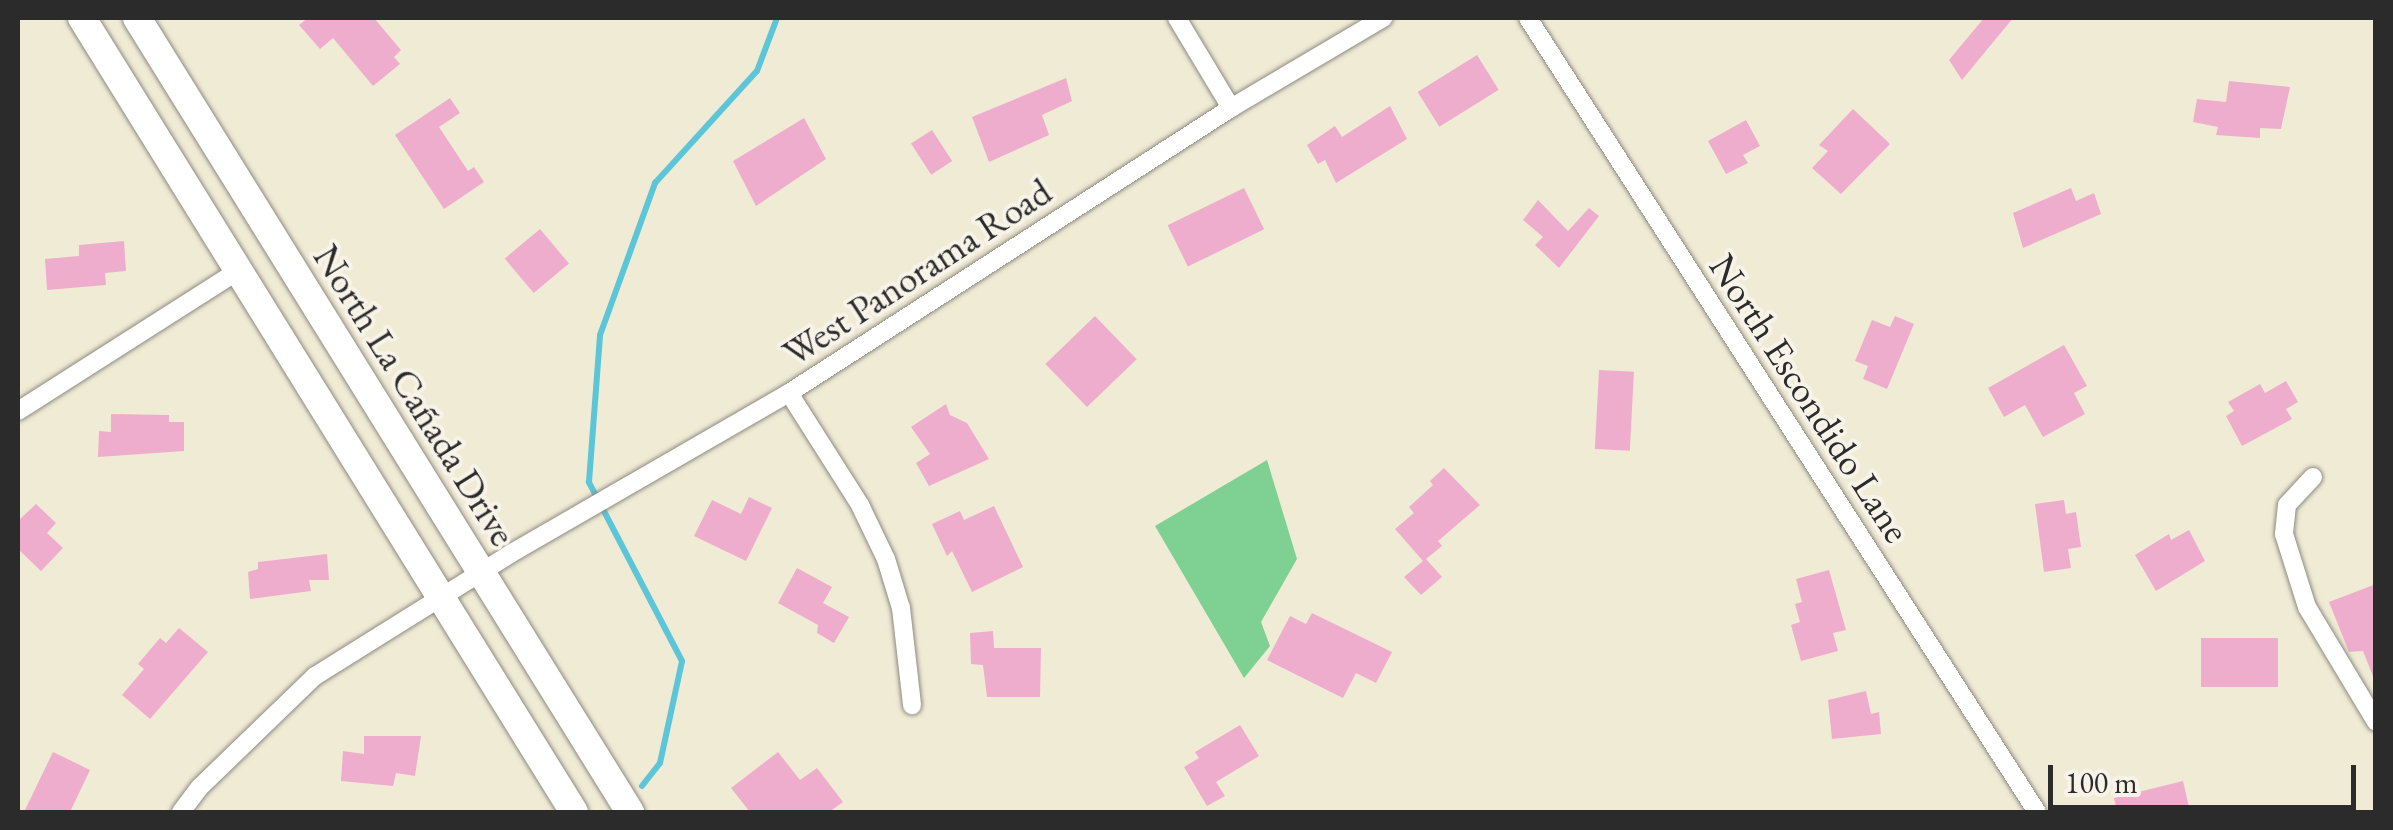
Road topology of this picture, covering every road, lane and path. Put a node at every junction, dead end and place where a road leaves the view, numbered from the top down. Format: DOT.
graph roads {
  1 [pos="82,18"];
  2 [pos="137,18"];
  3 [pos="1177,18"];
  4 [pos="1383,18"];
  5 [pos="1528,18"];
  6 [pos="1231,108"];
  7 [pos="238,271"];
  8 [pos="790,393"];
  9 [pos="18,412"];
  10 [pos="2312,477"];
  11 [pos="480,572"];
  12 [pos="441,596"];
  13 [pos="912,705"];
  14 [pos="2376,722"];
  15 [pos="182,812"];
  16 [pos="574,812"];
  17 [pos="630,812"];
  18 [pos="2036,812"];
  1 -- 7 [label="main road"];
  2 -- 11 [label="main road, North La Cañada Drive"];
  3 -- 6 [label="street"];
  4 -- 6 [label="street, West Panorama Road"];
  5 -- 18 [label="street, North Escondido Lane"];
  6 -- 8 [label="street, West Panorama Road"];
  7 -- 9 [label="street"];
  7 -- 12 [label="main road"];
  8 -- 11 [label="street, West Panorama Road"];
  8 -- 13 [label="street"];
  10 -- 14 [label="street"];
  11 -- 12 [label="street, West Panorama Road"];
  11 -- 17 [label="main road, North La Cañada Drive"];
  12 -- 15 [label="street, West Panorama Road"];
  12 -- 16 [label="main road"];
}
